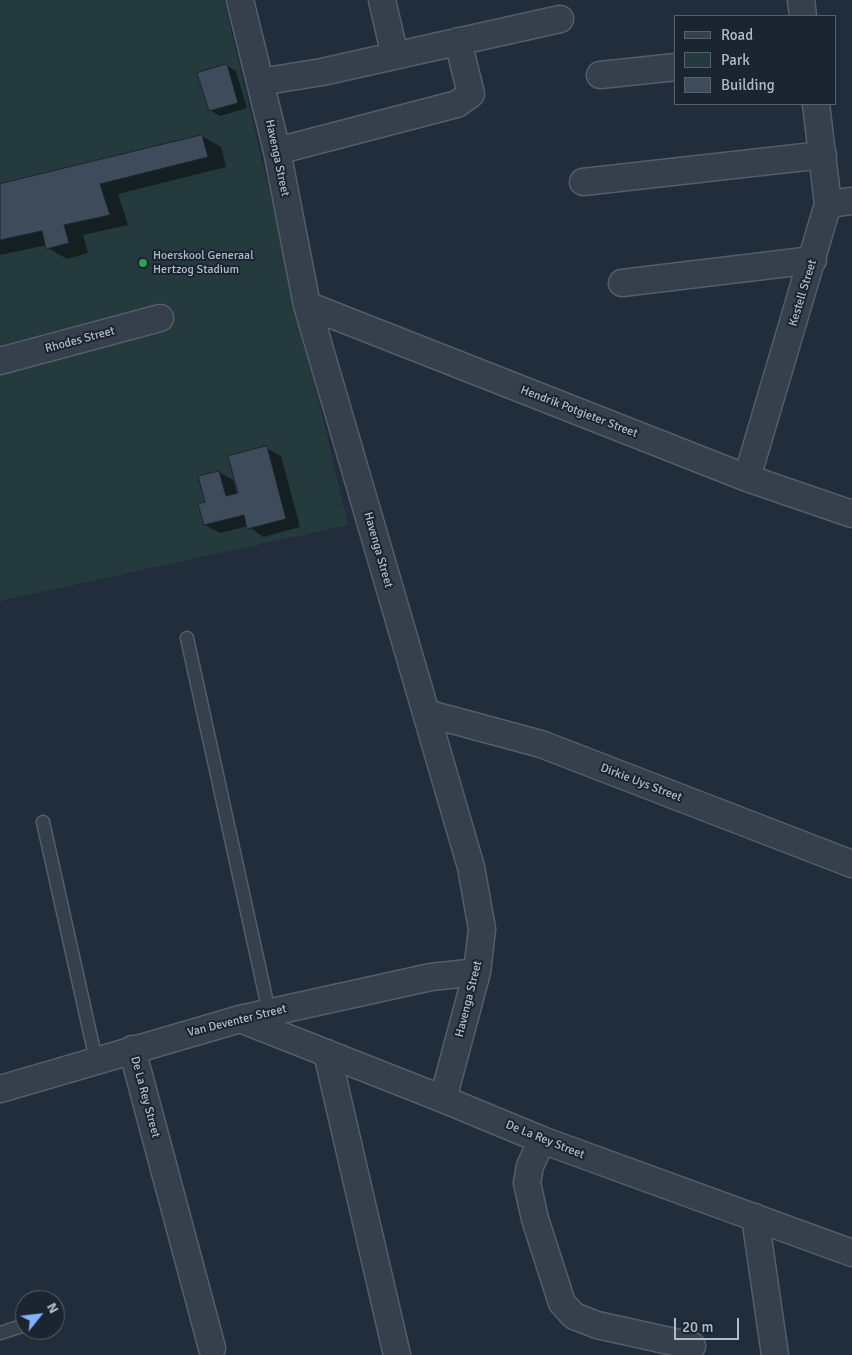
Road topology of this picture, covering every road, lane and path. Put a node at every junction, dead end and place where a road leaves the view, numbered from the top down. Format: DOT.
graph roads {
  1 [pos="240,0"];
  2 [pos="382,0"];
  3 [pos="801,0"];
  4 [pos="804,15"];
  5 [pos="560,19"];
  6 [pos="458,41"];
  7 [pos="395,56"];
  8 [pos="674,68"];
  9 [pos="600,75"];
  10 [pos="260,82"];
  11 [pos="816,105"];
  12 [pos="277,151"];
  13 [pos="823,155"];
  14 [pos="583,182"];
  15 [pos="840,202"];
  16 [pos="813,260"];
  17 [pos="622,283"];
  18 [pos="307,305"];
  19 [pos="160,318"];
  20 [pos="0,361"];
  21 [pos="746,478"];
  22 [pos="852,514"];
  23 [pos="187,638"];
  24 [pos="426,714"];
  25 [pos="43,822"];
  26 [pos="852,864"];
  27 [pos="478,972"];
  28 [pos="269,1012"];
  29 [pos="240,1019"];
  30 [pos="132,1049"];
  31 [pos="327,1053"];
  32 [pos="96,1060"];
  33 [pos="0,1089"];
  34 [pos="443,1098"];
  35 [pos="542,1140"];
  36 [pos="755,1217"];
  37 [pos="852,1253"];
  38 [pos="15,1328"];
  39 [pos="0,1332"];
  40 [pos="692,1346"];
  41 [pos="212,1348"];
  42 [pos="397,1355"];
  43 [pos="775,1355"];
  1 -- 10 [label="street, Havenga Street"];
  2 -- 7 [label="street"];
  3 -- 4 [label="street"];
  5 -- 6 [label="street"];
  6 -- 7 [label="street"];
  6 -- 12 [label="street"];
  7 -- 10 [label="street"];
  8 -- 9 [label="street"];
  10 -- 12 [label="street, Havenga Street"];
  11 -- 13 [label="street, Kestell Street"];
  12 -- 18 [label="street, Havenga Street"];
  13 -- 14 [label="street"];
  13 -- 15 [label="street, Kestell Street"];
  15 -- 16 [label="street, Kestell Street"];
  16 -- 17 [label="street"];
  16 -- 21 [label="street, Kestell Street"];
  18 -- 21 [label="street, Hendrik Potgieter Street"];
  18 -- 24 [label="street, Havenga Street"];
  19 -- 20 [label="street, Rhodes Street"];
  21 -- 22 [label="street, Hendrik Potgieter Street"];
  23 -- 28 [label="lane"];
  24 -- 26 [label="street, Dirkie Uys Street"];
  24 -- 27 [label="street, Havenga Street"];
  25 -- 32 [label="lane"];
  27 -- 28 [label="street, Van Deventer Street"];
  27 -- 34 [label="street, Havenga Street"];
  28 -- 29 [label="street, Van Deventer Street"];
  29 -- 30 [label="street, Van Deventer Street"];
  29 -- 31 [label="street, De La Rey Street"];
  30 -- 32 [label="street, Van Deventer Street"];
  30 -- 41 [label="street, De La Rey Street"];
  31 -- 34 [label="street, De La Rey Street"];
  31 -- 42 [label="street"];
  32 -- 33 [label="street, Van Deventer Street"];
  34 -- 35 [label="street, De La Rey Street"];
  35 -- 36 [label="street, De La Rey Street"];
  35 -- 40 [label="street"];
  36 -- 37 [label="street, De La Rey Street"];
  36 -- 43 [label="street"];
  38 -- 39 [label="lane"];
}
